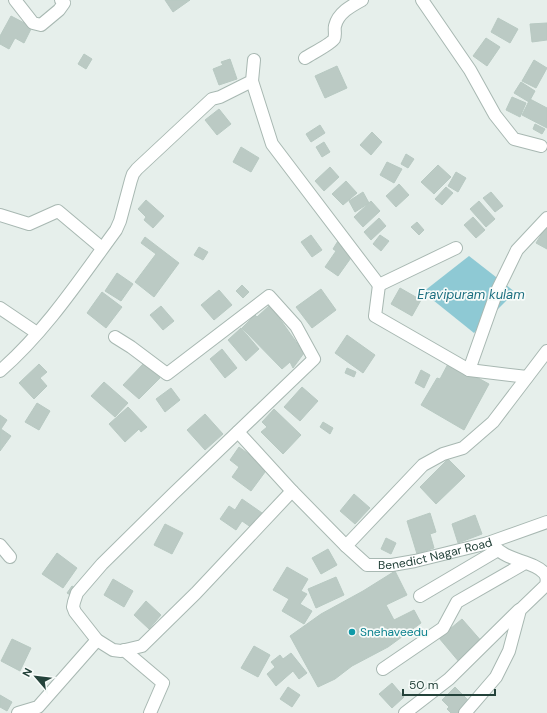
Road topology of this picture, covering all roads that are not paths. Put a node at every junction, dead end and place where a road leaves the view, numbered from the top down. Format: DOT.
graph roads {
  1 [pos="15,0"];
  2 [pos="61,0"];
  3 [pos="362,0"];
  4 [pos="422,0"];
  5 [pos="305,58"];
  6 [pos="254,60"];
  7 [pos="252,81"];
  8 [pos="541,146"];
  9 [pos="0,215"];
  10 [pos="547,218"];
  11 [pos="102,248"];
  12 [pos="456,248"];
  13 [pos="379,285"];
  14 [pos="0,308"];
  15 [pos="37,333"];
  16 [pos="115,337"];
  17 [pos="547,351"];
  18 [pos="469,370"];
  19 [pos="0,371"];
  20 [pos="527,377"];
  21 [pos="238,432"];
  22 [pos="292,491"];
  23 [pos="547,522"];
  24 [pos="488,543"];
  25 [pos="0,545"];
  26 [pos="346,546"];
  27 [pos="498,550"];
  28 [pos="10,557"];
  29 [pos="525,563"];
  30 [pos="420,596"];
  31 [pos="520,610"];
  32 [pos="97,640"];
  33 [pos="124,650"];
  34 [pos="383,668"];
  35 [pos="18,713"];
  36 [pos="150,713"];
  37 [pos="405,713"];
  38 [pos="465,713"];
  1 -- 2 [label="street"];
  3 -- 5 [label="street"];
  4 -- 8 [label="street"];
  6 -- 7 [label="street"];
  7 -- 11 [label="street"];
  7 -- 13 [label="street"];
  9 -- 11 [label="street"];
  10 -- 18 [label="street"];
  11 -- 15 [label="street"];
  12 -- 13 [label="street"];
  13 -- 18 [label="street"];
  14 -- 15 [label="street"];
  15 -- 19 [label="street"];
  16 -- 21 [label="street"];
  17 -- 20 [label="street"];
  18 -- 20 [label="street"];
  20 -- 26 [label="street"];
  21 -- 22 [label="street, Benedict Nagar Road"];
  21 -- 32 [label="street"];
  22 -- 26 [label="street, Benedict Nagar Road"];
  22 -- 33 [label="street"];
  23 -- 24 [label="street, Benedict Nagar Road"];
  24 -- 26 [label="street, Benedict Nagar Road"];
  24 -- 27 [label="street"];
  25 -- 28 [label="street"];
  27 -- 29 [label="street"];
  27 -- 30 [label="street"];
  29 -- 31 [label="street"];
  29 -- 34 [label="street"];
  31 -- 37 [label="street"];
  31 -- 38 [label="street"];
  32 -- 33 [label="street"];
  32 -- 35 [label="street"];
  33 -- 36 [label="street"];
}
